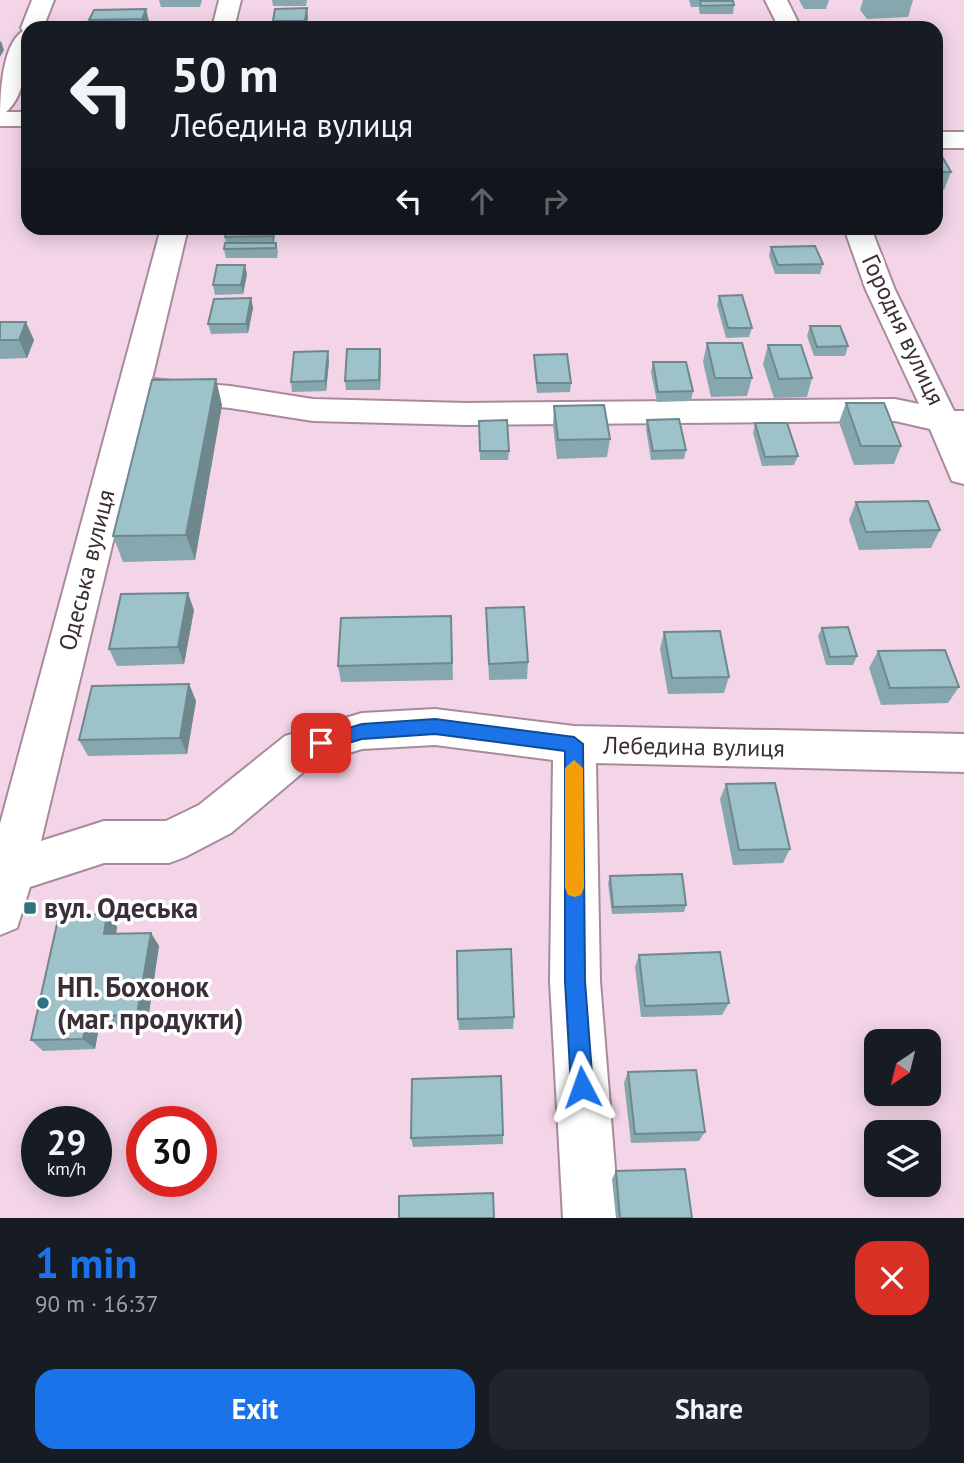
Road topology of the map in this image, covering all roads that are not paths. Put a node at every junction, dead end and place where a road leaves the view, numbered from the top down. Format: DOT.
graph roads {
  1 [pos="43,0"];
  2 [pos="230,0"];
  3 [pos="776,0"];
  4 [pos="35,21"];
  5 [pos="225,21"];
  6 [pos="786,21"];
  7 [pos="21,54"];
  8 [pos="0,106"];
  9 [pos="0,119"];
  10 [pos="21,119"];
  11 [pos="943,140"];
  12 [pos="964,140"];
  13 [pos="172,235"];
  14 [pos="860,235"];
  15 [pos="133,388"];
  16 [pos="955,422"];
  17 [pos="964,472"];
  18 [pos="574,744"];
  19 [pos="964,753"];
  20 [pos="3,886"];
  21 [pos="591,1218"];
  1 -- 4 [label="street"];
  2 -- 5 [label="street"];
  3 -- 6 [label="street"];
  7 -- 8 [label="street"];
  9 -- 10 [label="street"];
  11 -- 12 [label="street"];
  13 -- 15 [label="street, Одеська вулиця"];
  14 -- 16 [label="street, Городня вулиця"];
  15 -- 16 [label="street"];
  15 -- 20 [label="street, Одеська вулиця"];
  16 -- 17 [label="street, Городня вулиця"];
  18 -- 19 [label="street, Лебедина вулиця"];
  18 -- 20 [label="street, Лебедина вулиця"];
  18 -- 21 [label="street"];
}
